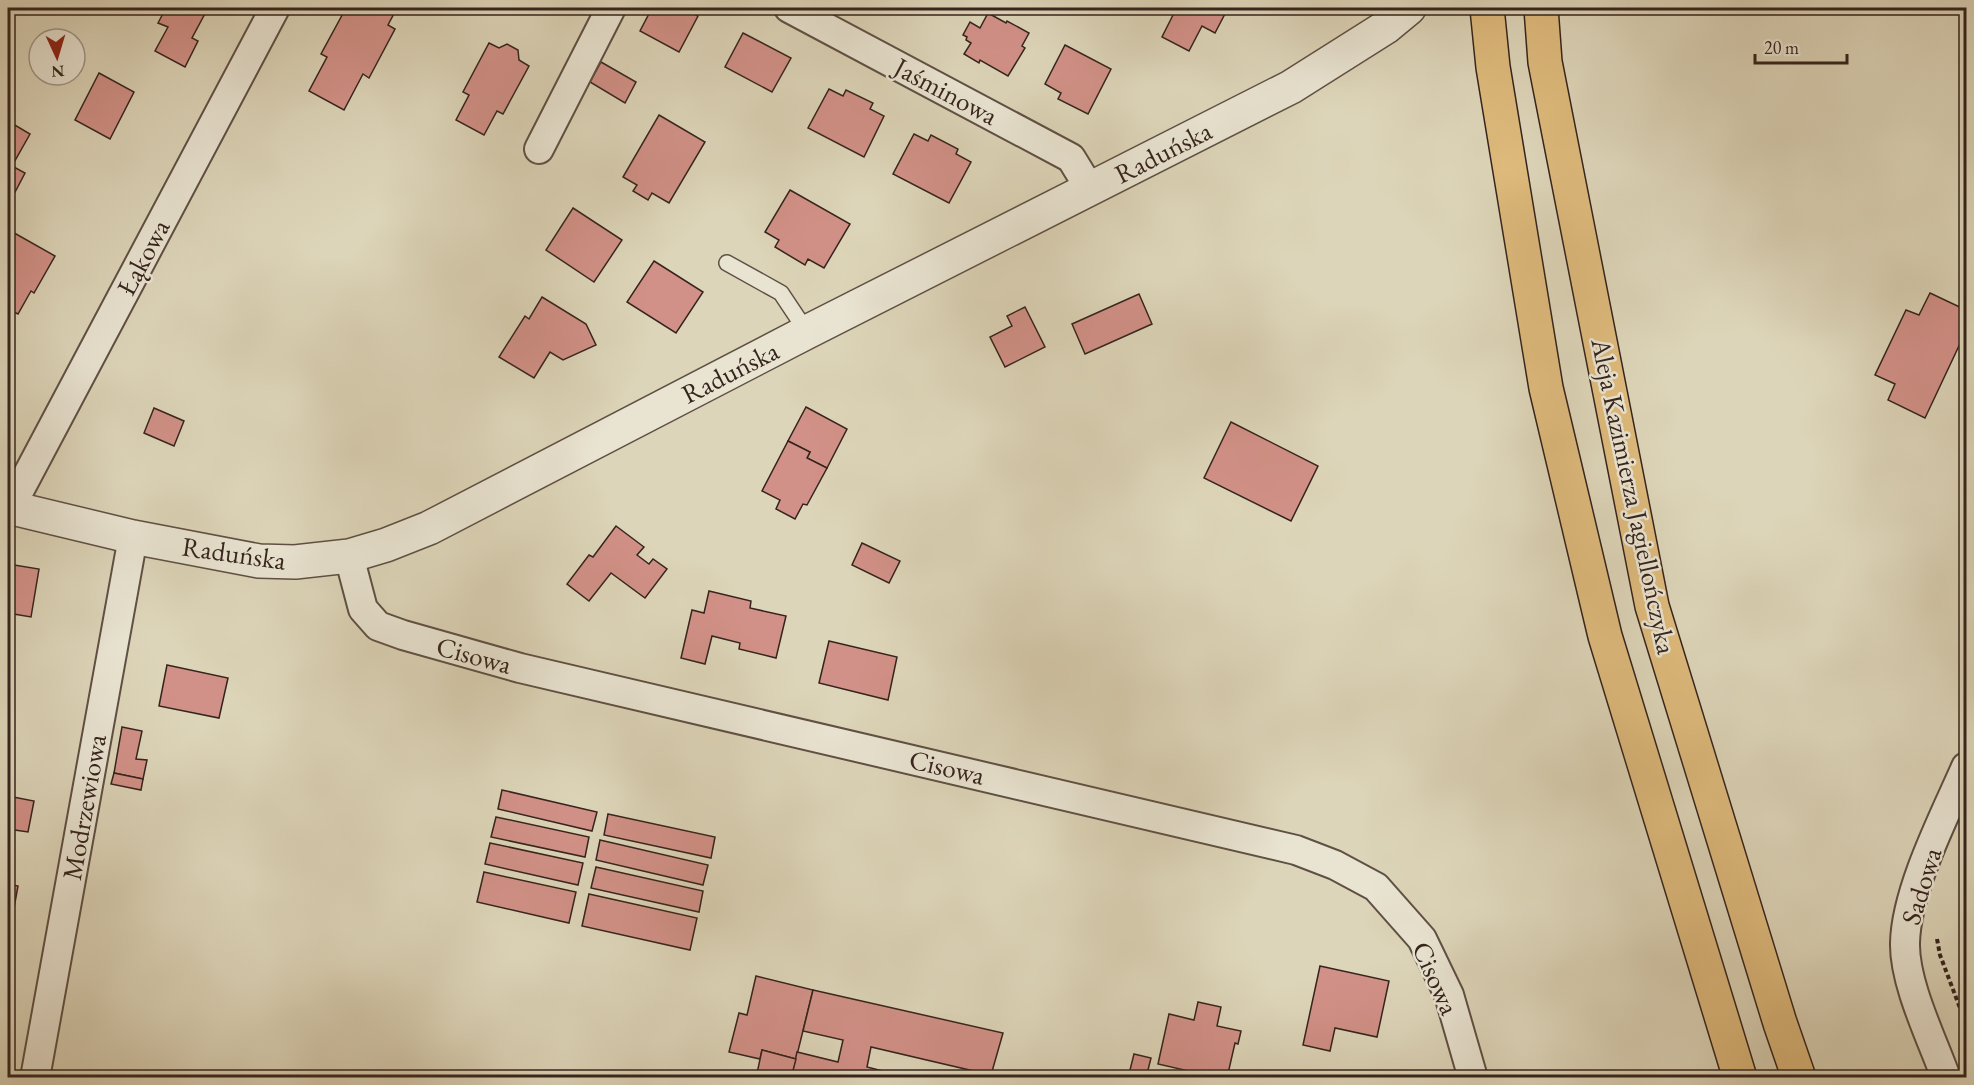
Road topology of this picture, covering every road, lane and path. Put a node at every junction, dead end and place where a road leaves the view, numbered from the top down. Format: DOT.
graph roads {
  1 [pos="275,8"];
  2 [pos="611,8"];
  3 [pos="789,8"];
  4 [pos="1487,8"];
  5 [pos="1541,8"];
  6 [pos="1397,17"];
  7 [pos="539,149"];
  8 [pos="1090,189"];
  9 [pos="726,263"];
  10 [pos="807,332"];
  11 [pos="11,508"];
  12 [pos="133,537"];
  13 [pos="348,556"];
  14 [pos="1966,767"];
  15 [pos="1936,935"];
  16 [pos="1966,1024"];
  17 [pos="35,1077"];
  18 [pos="1473,1077"];
  19 [pos="1740,1077"];
  20 [pos="1798,1077"];
  21 [pos="1946,1077"];
  1 -- 11 [label="street, Łąkowa"];
  2 -- 7 [label="street"];
  3 -- 8 [label="street, Jaśminowa"];
  4 -- 19 [label="highway, Aleja Kazimierza Jagiellończyka"];
  5 -- 20 [label="highway, Aleja Kazimierza Jagiellończyka"];
  6 -- 8 [label="street, Raduńska"];
  8 -- 10 [label="street, Raduńska"];
  9 -- 10 [label="lane"];
  10 -- 13 [label="street, Raduńska"];
  11 -- 12 [label="street, Raduńska"];
  12 -- 13 [label="street, Raduńska"];
  12 -- 17 [label="street, Modrzewiowa"];
  13 -- 18 [label="street, Cisowa"];
  14 -- 21 [label="street, Sadowa"];
  15 -- 16 [label="path"];
}
